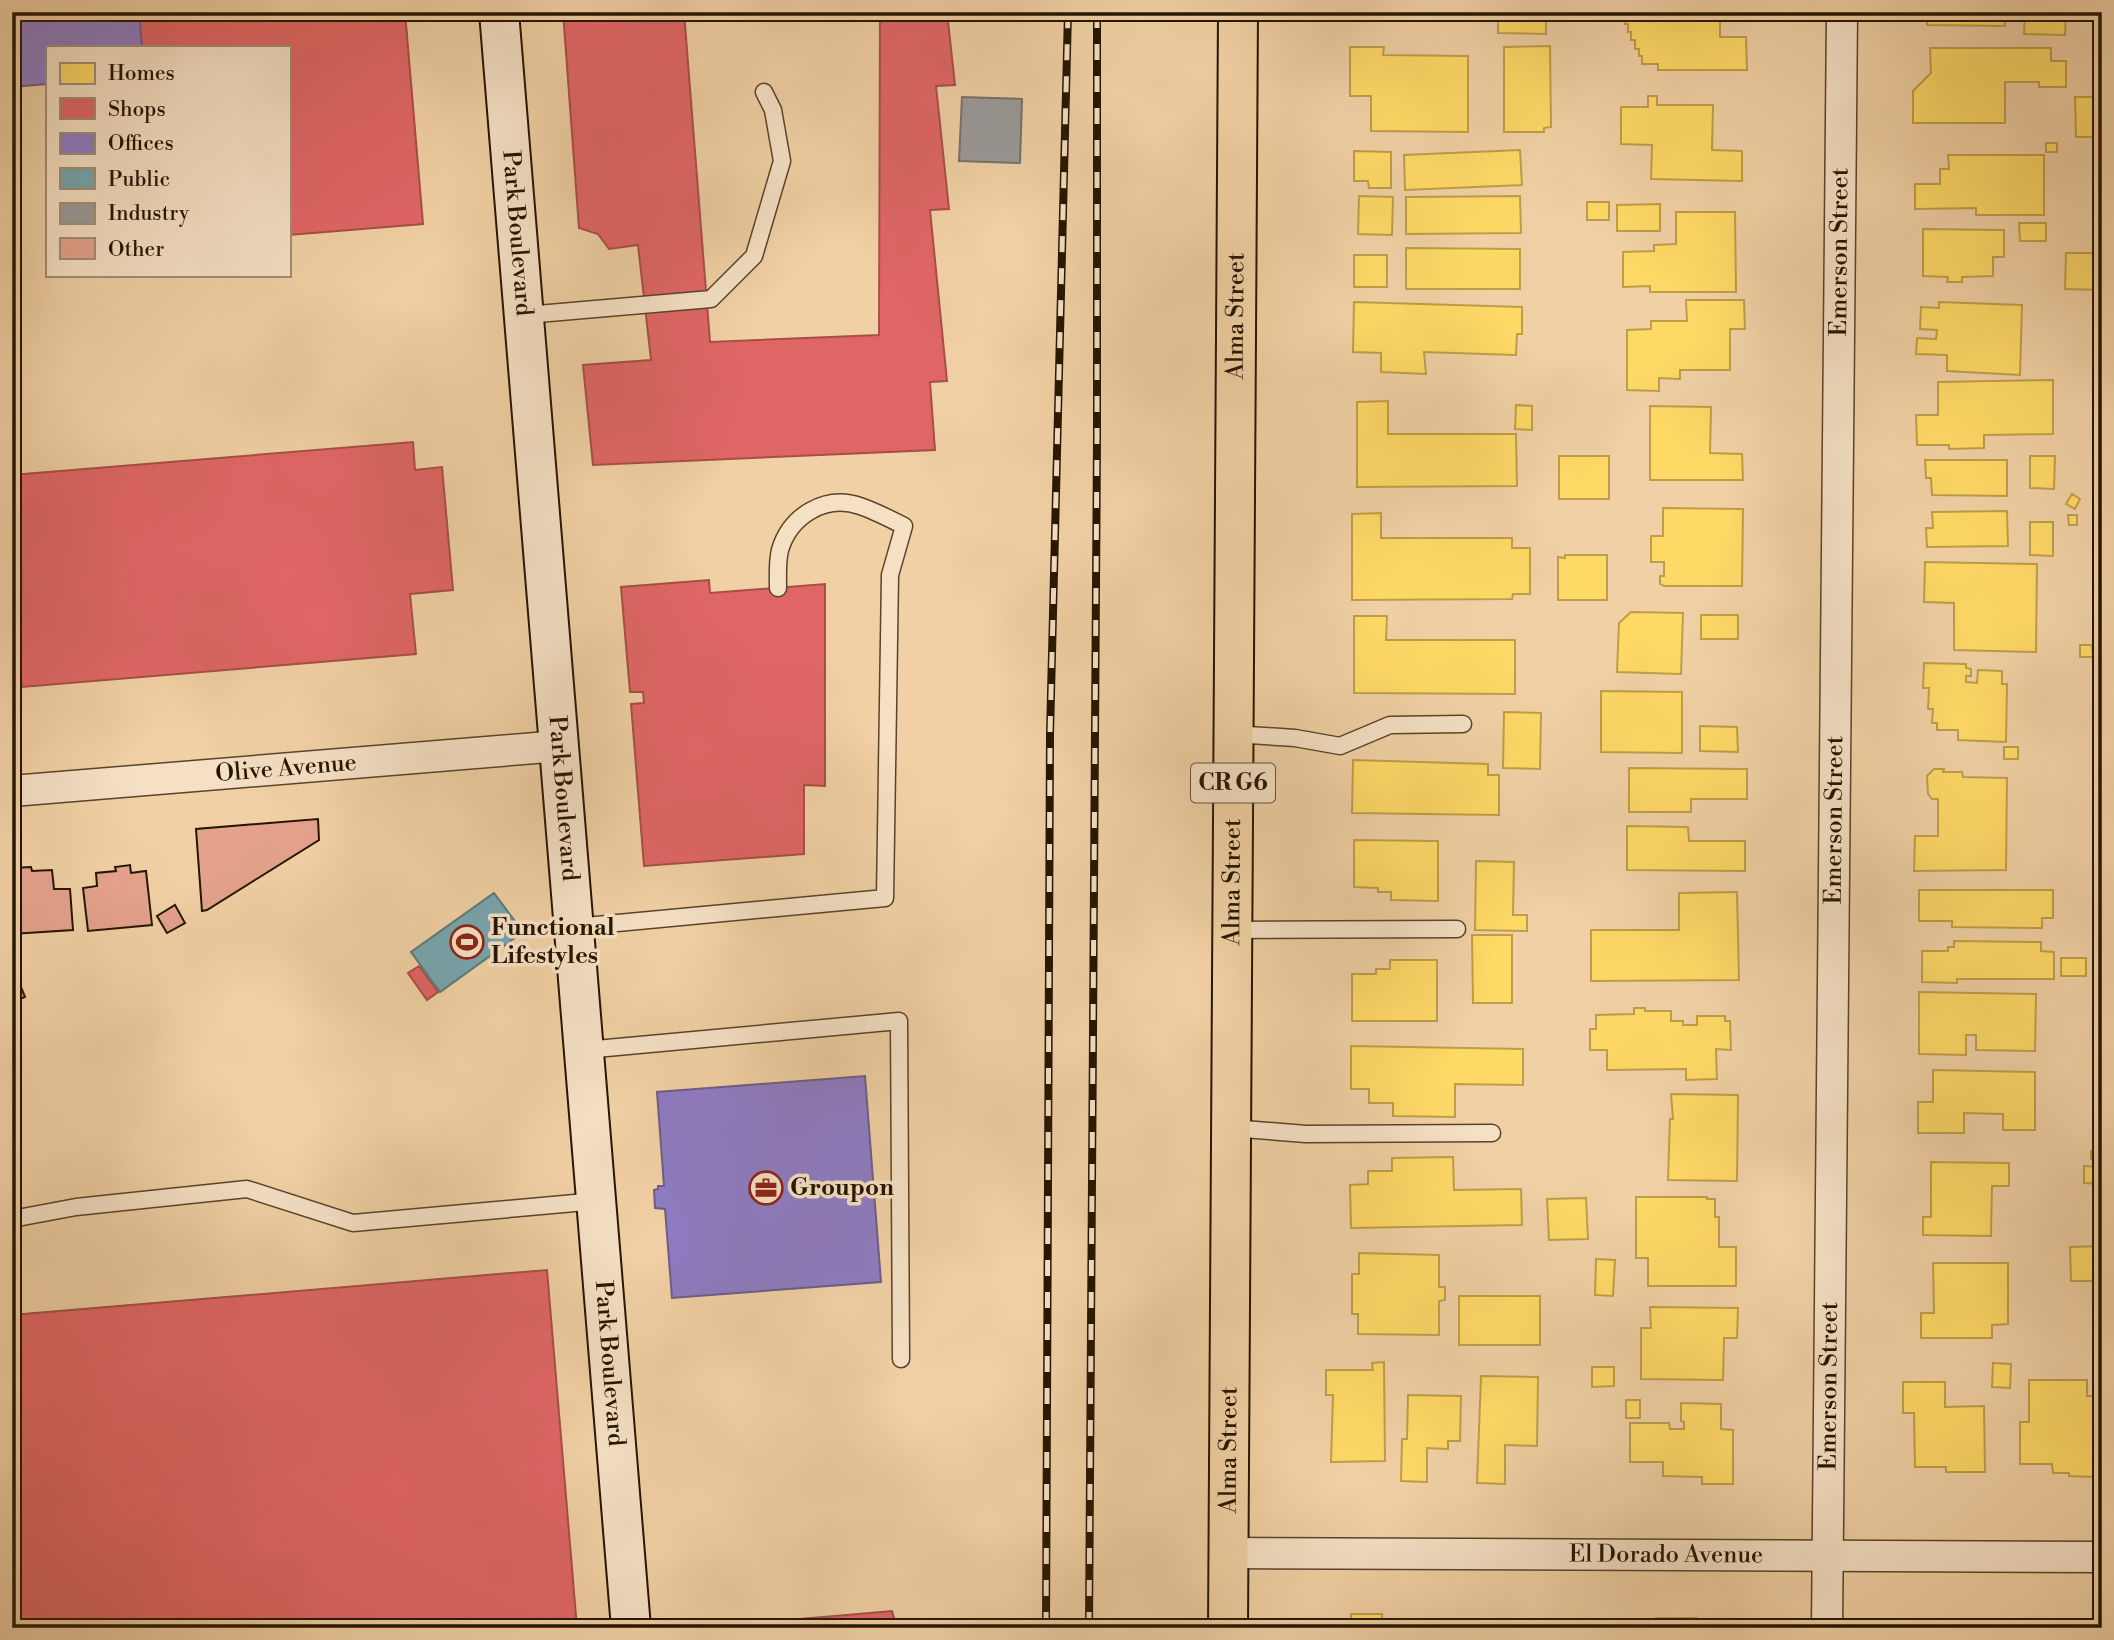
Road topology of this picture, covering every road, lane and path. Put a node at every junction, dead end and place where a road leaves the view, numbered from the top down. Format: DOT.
graph roads {
  1 [pos="499,12"];
  2 [pos="1238,12"];
  3 [pos="1842,12"];
  4 [pos="764,92"];
  5 [pos="526,316"];
  6 [pos="778,588"];
  7 [pos="1463,724"];
  8 [pos="1233,734"];
  9 [pos="560,746"];
  10 [pos="12,792"];
  11 [pos="575,927"];
  12 [pos="1457,929"];
  13 [pos="1232,930"];
  14 [pos="585,1050"];
  15 [pos="1231,1128"];
  16 [pos="1492,1133"];
  17 [pos="597,1201"];
  18 [pos="12,1219"];
  19 [pos="901,1359"];
  20 [pos="1228,1553"];
  21 [pos="1828,1555"];
  22 [pos="2102,1557"];
  23 [pos="631,1628"];
  24 [pos="1228,1628"];
  25 [pos="1827,1628"];
  1 -- 5 [label="street, Park Boulevard"];
  2 -- 8 [label="main road, Alma Street / CR G6"];
  3 -- 21 [label="street, Emerson Street"];
  4 -- 5 [label="lane"];
  5 -- 9 [label="street, Park Boulevard"];
  6 -- 11 [label="lane"];
  7 -- 8 [label="lane"];
  8 -- 13 [label="main road, Alma Street / CR G6"];
  9 -- 10 [label="street, Olive Avenue"];
  9 -- 11 [label="street, Park Boulevard"];
  11 -- 14 [label="street, Park Boulevard"];
  12 -- 13 [label="lane"];
  13 -- 15 [label="main road, Alma Street / CR G6"];
  14 -- 17 [label="street, Park Boulevard"];
  14 -- 19 [label="lane"];
  15 -- 16 [label="lane"];
  15 -- 20 [label="main road, Alma Street / CR G6"];
  17 -- 18 [label="lane"];
  17 -- 23 [label="street, Park Boulevard"];
  20 -- 21 [label="street, El Dorado Avenue"];
  20 -- 24 [label="main road, Alma Street / CR G6"];
  21 -- 22 [label="street, El Dorado Avenue"];
  21 -- 25 [label="street, Emerson Street"];
}
